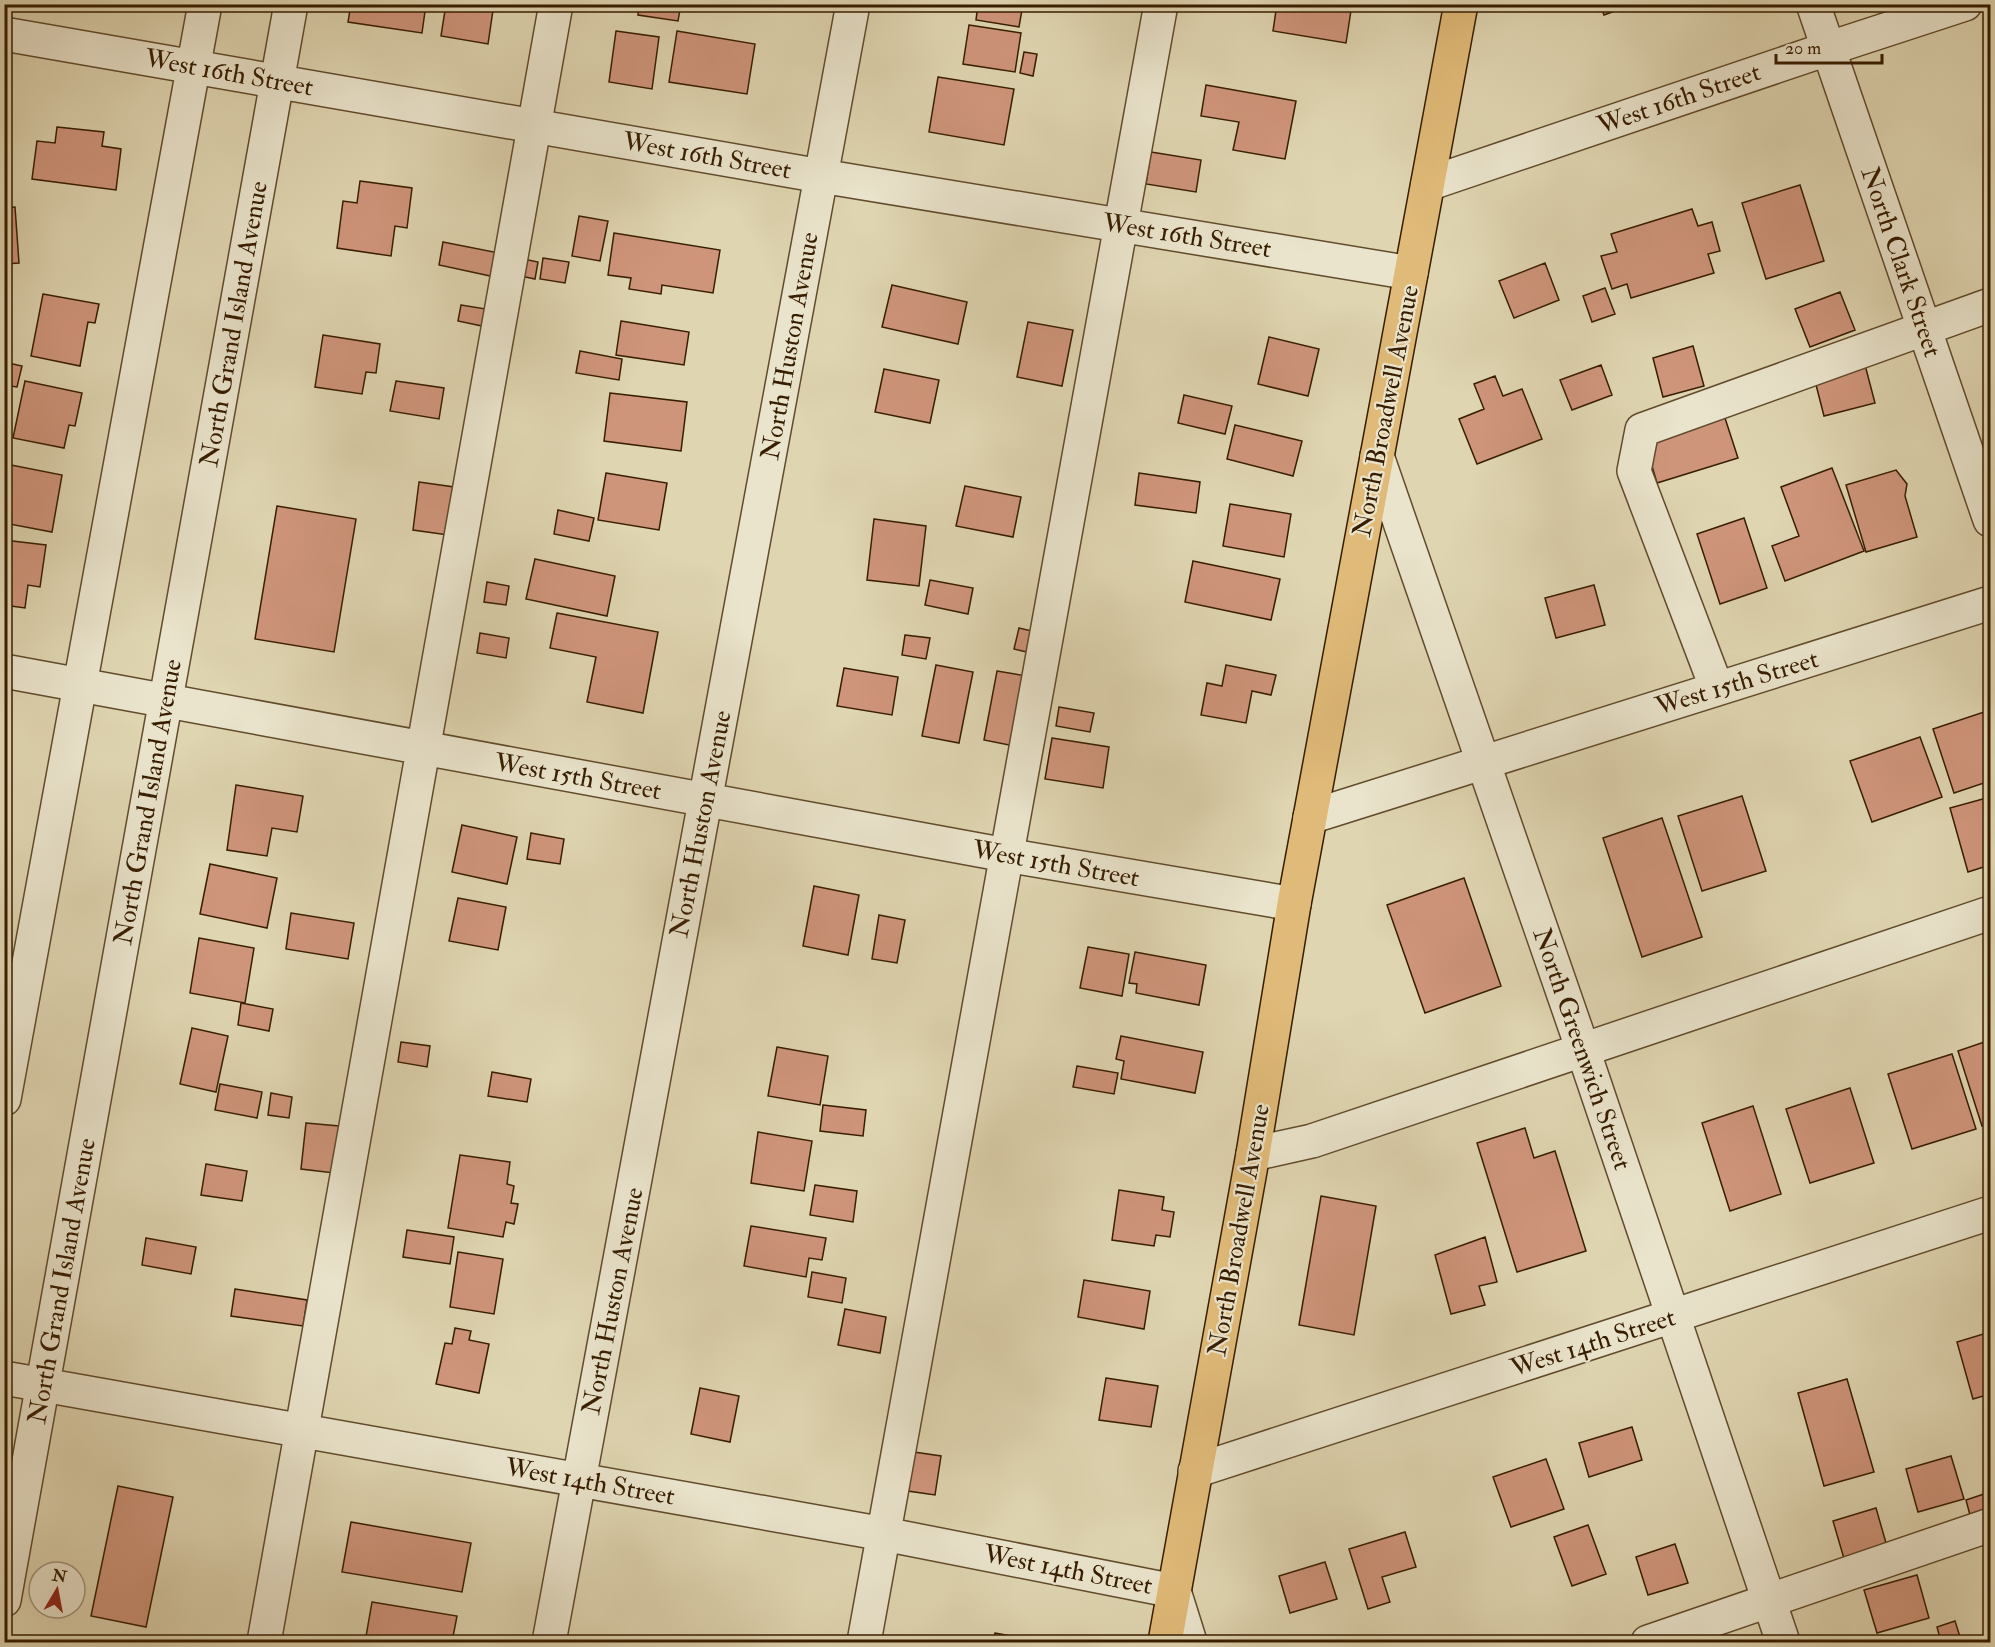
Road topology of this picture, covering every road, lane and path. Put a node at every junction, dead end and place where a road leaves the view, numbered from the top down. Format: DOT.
graph roads {
  1 [pos="205,4"];
  2 [pos="291,4"];
  3 [pos="556,4"];
  4 [pos="853,4"];
  5 [pos="1161,4"];
  6 [pos="1461,4"];
  7 [pos="1813,4"];
  8 [pos="1965,4"];
  9 [pos="4,34"];
  10 [pos="1827,49"];
  11 [pos="194,67"];
  12 [pos="277,82"];
  13 [pos="534,126"];
  14 [pos="821,176"];
  15 [pos="1428,184"];
  16 [pos="1121,225"];
  17 [pos="1411,273"];
  18 [pos="1990,305"];
  19 [pos="1924,328"];
  20 [pos="1377,456"];
  21 [pos="1990,520"];
  22 [pos="1990,603"];
  23 [pos="4,671"];
  24 [pos="82,685"];
  25 [pos="1717,689"];
  26 [pos="166,701"];
  27 [pos="423,748"];
  28 [pos="1483,762"];
  29 [pos="706,800"];
  30 [pos="1310,817"];
  31 [pos="1006,855"];
  32 [pos="1294,904"];
  33 [pos="1990,914"];
  34 [pos="1583,1050"];
  35 [pos="4,1100"];
  36 [pos="1253,1154"];
  37 [pos="1990,1213"];
  38 [pos="1673,1317"];
  39 [pos="4,1377"];
  40 [pos="43,1384"];
  41 [pos="302,1431"];
  42 [pos="1196,1471"];
  43 [pos="580,1480"];
  44 [pos="1990,1525"];
  45 [pos="884,1534"];
  46 [pos="1174,1591"];
  47 [pos="4,1600"];
  48 [pos="1769,1601"];
  49 [pos="264,1642"];
  50 [pos="549,1642"];
  51 [pos="864,1642"];
  52 [pos="1165,1642"];
  53 [pos="1190,1642"];
  54 [pos="1648,1642"];
  55 [pos="1783,1642"];
  1 -- 11 [label="street"];
  2 -- 12 [label="street, North Grand Island Avenue"];
  3 -- 13 [label="street"];
  4 -- 14 [label="street, North Huston Avenue"];
  5 -- 16 [label="street"];
  6 -- 15 [label="main road, North Broadwell Avenue"];
  7 -- 10 [label="street, North Clark Street"];
  8 -- 10 [label="street, West 16th Street"];
  9 -- 11 [label="street, West 16th Street"];
  10 -- 15 [label="street, West 16th Street"];
  10 -- 19 [label="street, North Clark Street"];
  11 -- 12 [label="street, West 16th Street"];
  11 -- 24 [label="street"];
  12 -- 13 [label="street, West 16th Street"];
  12 -- 26 [label="street, North Grand Island Avenue"];
  13 -- 14 [label="street, West 16th Street"];
  13 -- 27 [label="street"];
  14 -- 16 [label="street, West 16th Street"];
  14 -- 29 [label="street, North Huston Avenue"];
  15 -- 17 [label="main road, North Broadwell Avenue"];
  16 -- 17 [label="street, West 16th Street"];
  16 -- 31 [label="street"];
  17 -- 20 [label="main road, North Broadwell Avenue"];
  18 -- 19 [label="street"];
  19 -- 21 [label="street, North Clark Street"];
  19 -- 25 [label="street"];
  20 -- 28 [label="street, North Greenwich Street"];
  20 -- 30 [label="main road, North Broadwell Avenue"];
  22 -- 25 [label="street, West 15th Street"];
  23 -- 24 [label="street, West 15th Street"];
  24 -- 26 [label="street, West 15th Street"];
  24 -- 35 [label="street"];
  25 -- 28 [label="street, West 15th Street"];
  26 -- 27 [label="street, West 15th Street"];
  26 -- 40 [label="street, North Grand Island Avenue"];
  27 -- 29 [label="street, West 15th Street"];
  27 -- 41 [label="street"];
  28 -- 30 [label="street"];
  28 -- 34 [label="street, North Greenwich Street"];
  29 -- 31 [label="street, West 15th Street"];
  29 -- 43 [label="street, North Huston Avenue"];
  30 -- 32 [label="main road, North Broadwell Avenue"];
  31 -- 32 [label="street, West 15th Street"];
  31 -- 45 [label="street"];
  32 -- 36 [label="main road, North Broadwell Avenue"];
  33 -- 34 [label="street"];
  34 -- 36 [label="street"];
  34 -- 38 [label="street, North Greenwich Street"];
  36 -- 42 [label="main road, North Broadwell Avenue"];
  37 -- 38 [label="street, West 14th Street"];
  38 -- 42 [label="street, West 14th Street"];
  38 -- 48 [label="street, North Greenwich Street"];
  39 -- 40 [label="street, West 14th Street"];
  40 -- 41 [label="street, West 14th Street"];
  40 -- 47 [label="street, North Grand Island Avenue"];
  41 -- 43 [label="street, West 14th Street"];
  41 -- 49 [label="street"];
  42 -- 46 [label="main road, North Broadwell Avenue"];
  43 -- 45 [label="street, West 14th Street"];
  43 -- 50 [label="street, North Huston Avenue"];
  44 -- 48 [label="street"];
  45 -- 46 [label="street, West 14th Street"];
  45 -- 51 [label="street"];
  46 -- 52 [label="main road, North Broadwell Avenue"];
  46 -- 53 [label="street"];
  48 -- 54 [label="street"];
  48 -- 55 [label="street, North Greenwich Street"];
}
